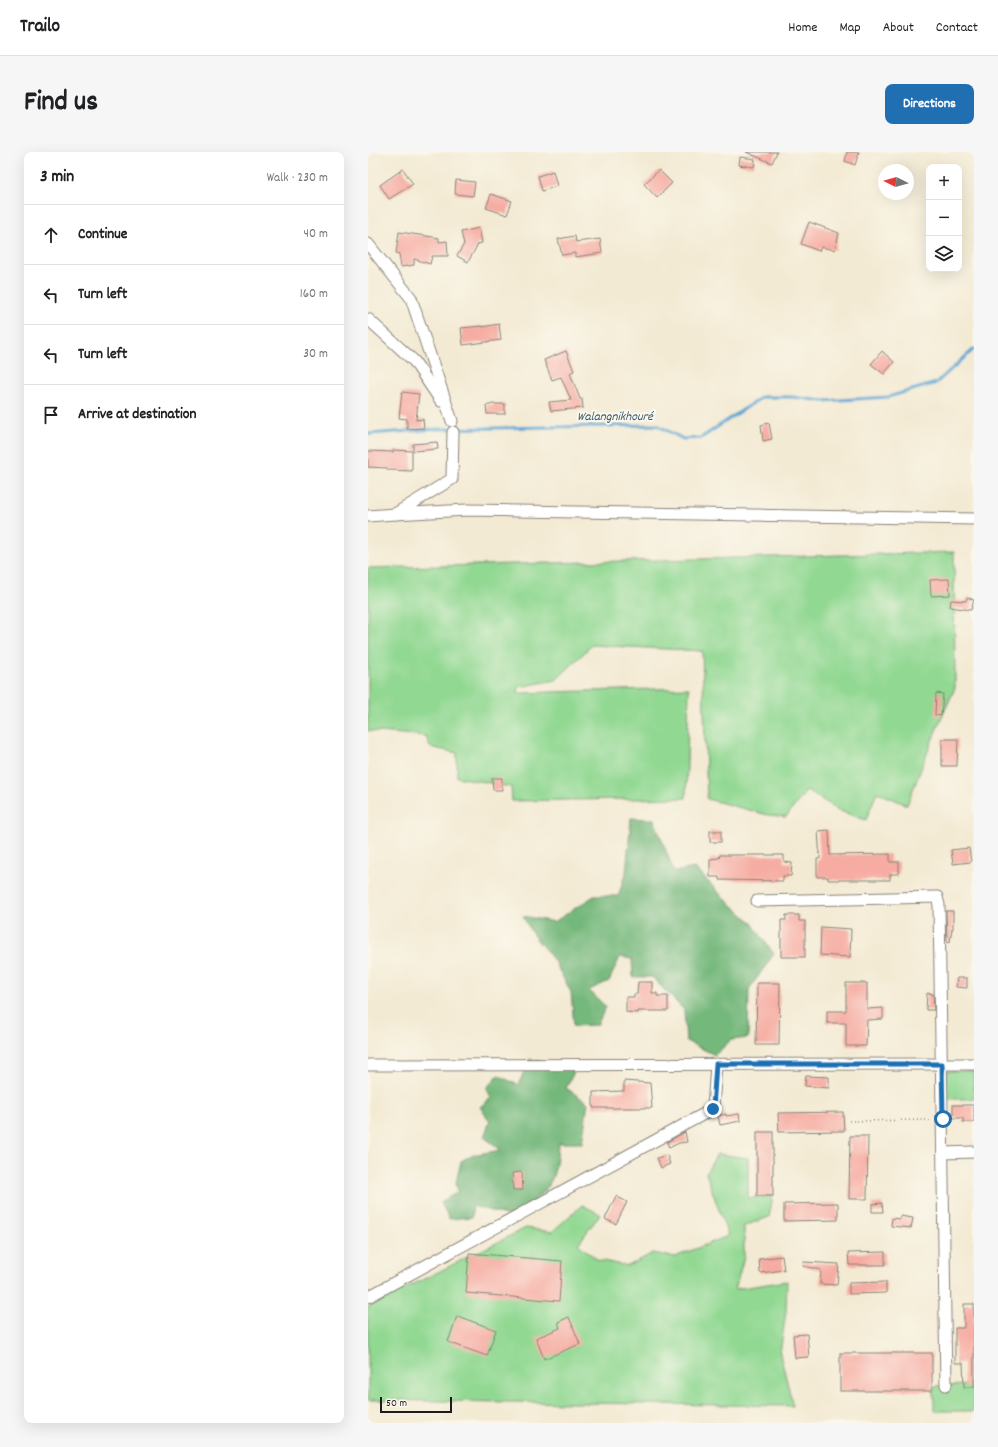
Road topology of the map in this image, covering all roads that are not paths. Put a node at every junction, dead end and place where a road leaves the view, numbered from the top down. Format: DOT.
graph roads {
  1 [pos="368,244"];
  2 [pos="368,319"];
  3 [pos="453,432"];
  4 [pos="395,514"];
  5 [pos="368,516"];
  6 [pos="974,519"];
  7 [pos="757,901"];
  8 [pos="716,1064"];
  9 [pos="942,1064"];
  10 [pos="974,1064"];
  11 [pos="368,1065"];
  12 [pos="974,1152"];
  13 [pos="943,1153"];
  14 [pos="368,1297"];
  15 [pos="946,1385"];
  1 -- 2 [label="street"];
  3 -- 4 [label="street"];
  4 -- 5 [label="street"];
  4 -- 6 [label="street"];
  7 -- 9 [label="street"];
  8 -- 9 [label="street"];
  8 -- 11 [label="street"];
  8 -- 14 [label="street"];
  9 -- 10 [label="street"];
  9 -- 13 [label="street"];
  12 -- 13 [label="street"];
  13 -- 15 [label="street"];
}
